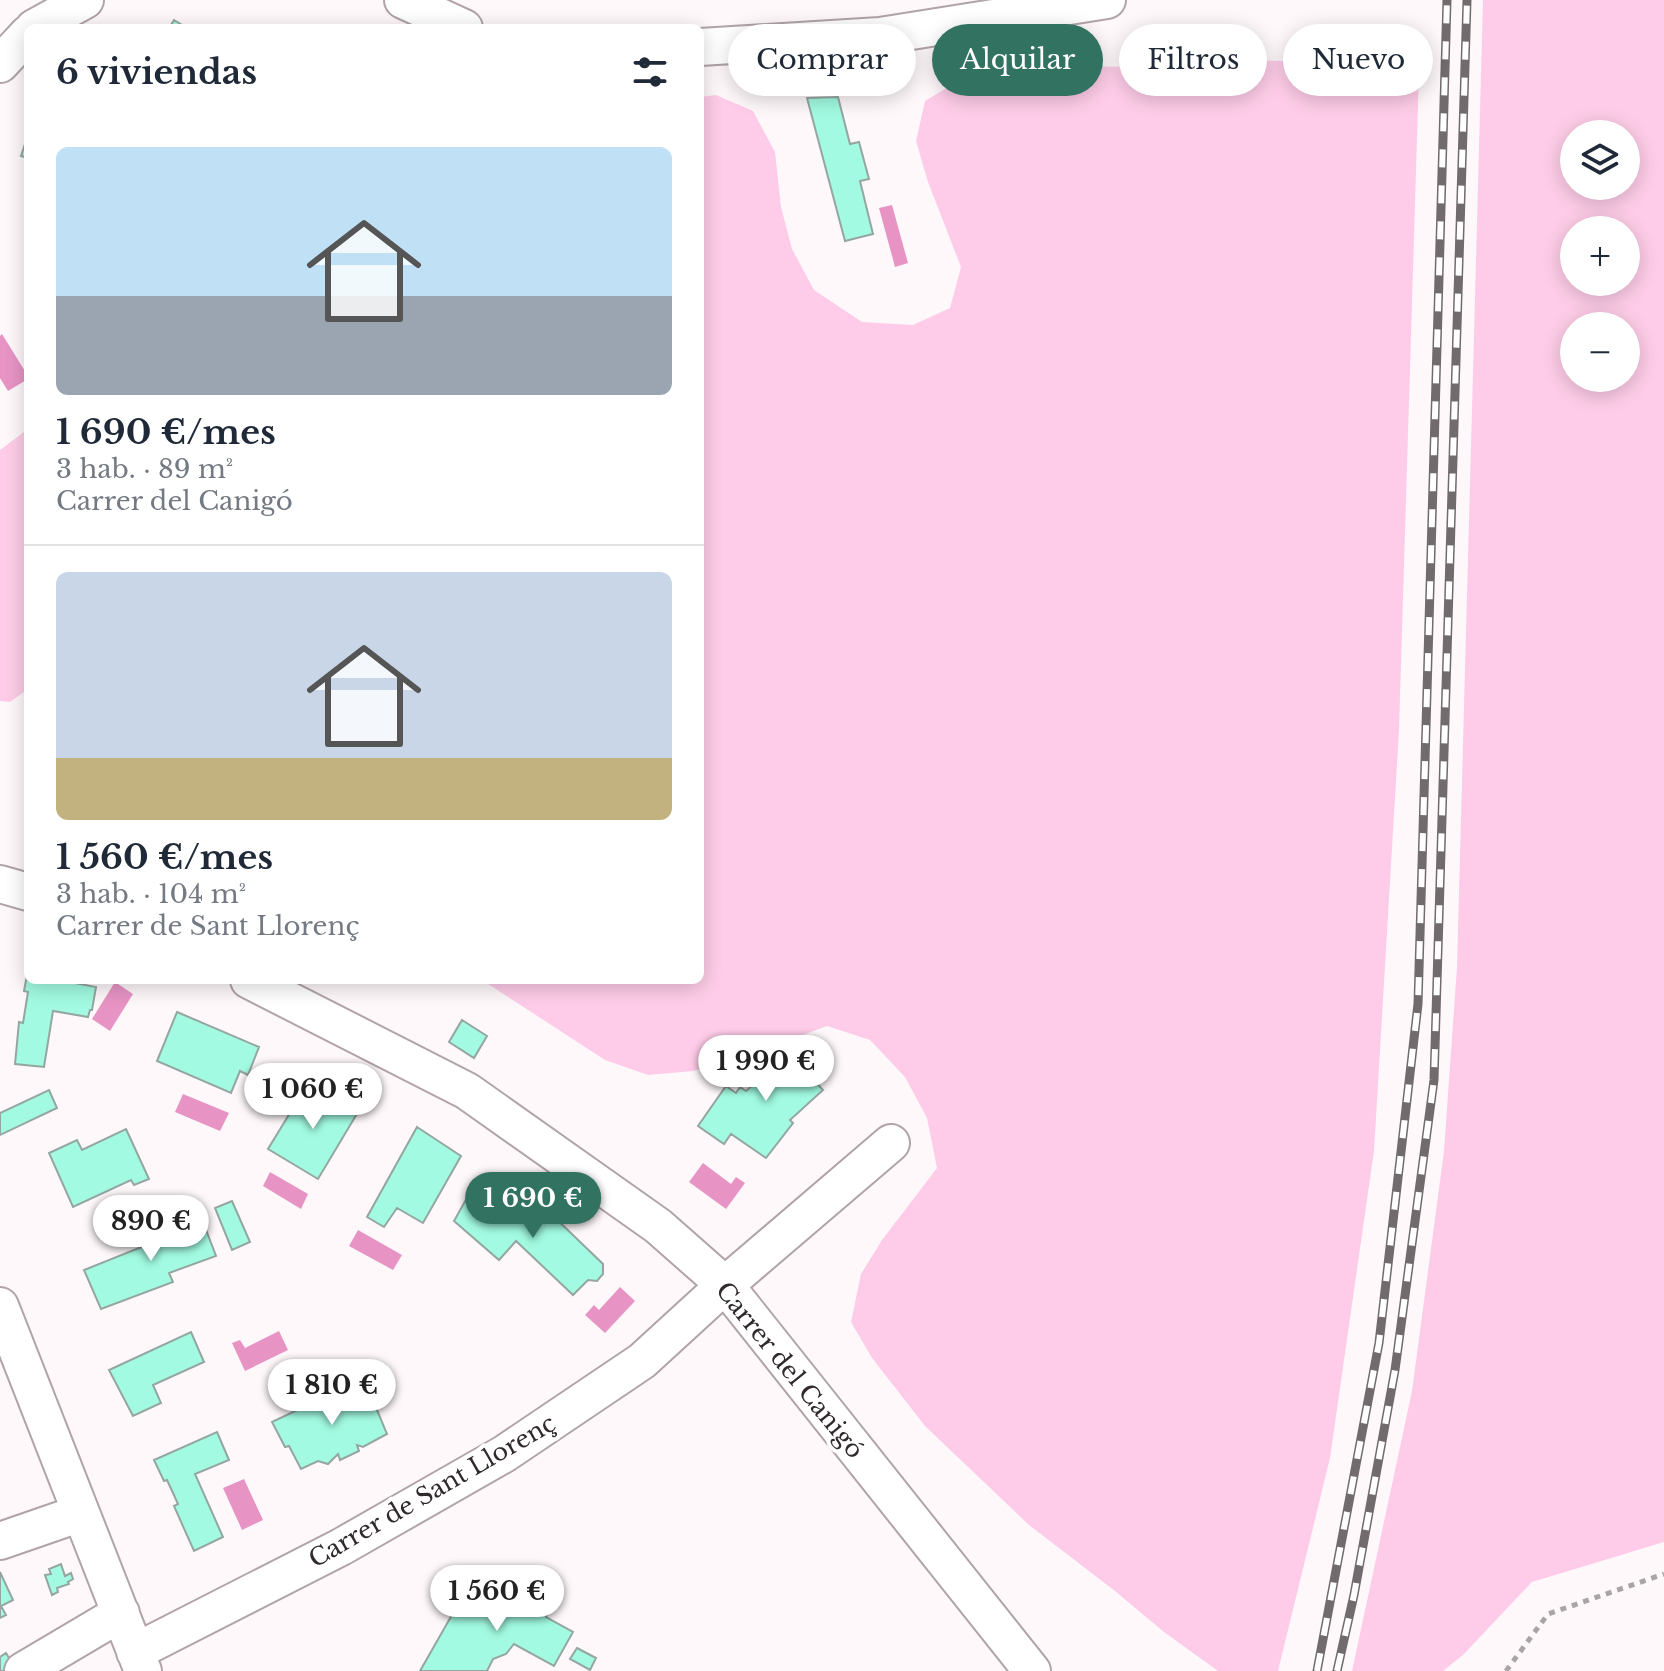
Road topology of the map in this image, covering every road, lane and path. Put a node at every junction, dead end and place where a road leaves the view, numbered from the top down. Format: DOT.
graph roads {
  1 [pos="85,0"];
  2 [pos="403,0"];
  3 [pos="1107,0"];
  4 [pos="41,24"];
  5 [pos="455,24"];
  6 [pos="24,38"];
  7 [pos="704,47"];
  8 [pos="0,64"];
  9 [pos="0,884"];
  10 [pos="24,891"];
  11 [pos="257,984"];
  12 [pos="891,1143"];
  13 [pos="725,1285"];
  14 [pos="0,1306"];
  15 [pos="81,1513"];
  16 [pos="0,1541"];
  17 [pos="1664,1574"];
  18 [pos="121,1613"];
  19 [pos="139,1662"];
  20 [pos="23,1671"];
  21 [pos="1032,1671"];
  22 [pos="1506,1671"];
  1 -- 4 [label="street"];
  2 -- 5 [label="street"];
  3 -- 7 [label="street"];
  6 -- 8 [label="street"];
  9 -- 10 [label="street"];
  11 -- 13 [label="street, Carrer del Canigó"];
  12 -- 13 [label="street, Carrer de Sant Llorenç"];
  13 -- 19 [label="street, Carrer de Sant Llorenç"];
  13 -- 21 [label="street, Carrer del Canigó"];
  14 -- 15 [label="street"];
  15 -- 16 [label="street"];
  15 -- 18 [label="street"];
  17 -- 22 [label="path"];
  18 -- 19 [label="street"];
  18 -- 20 [label="street"];
}
